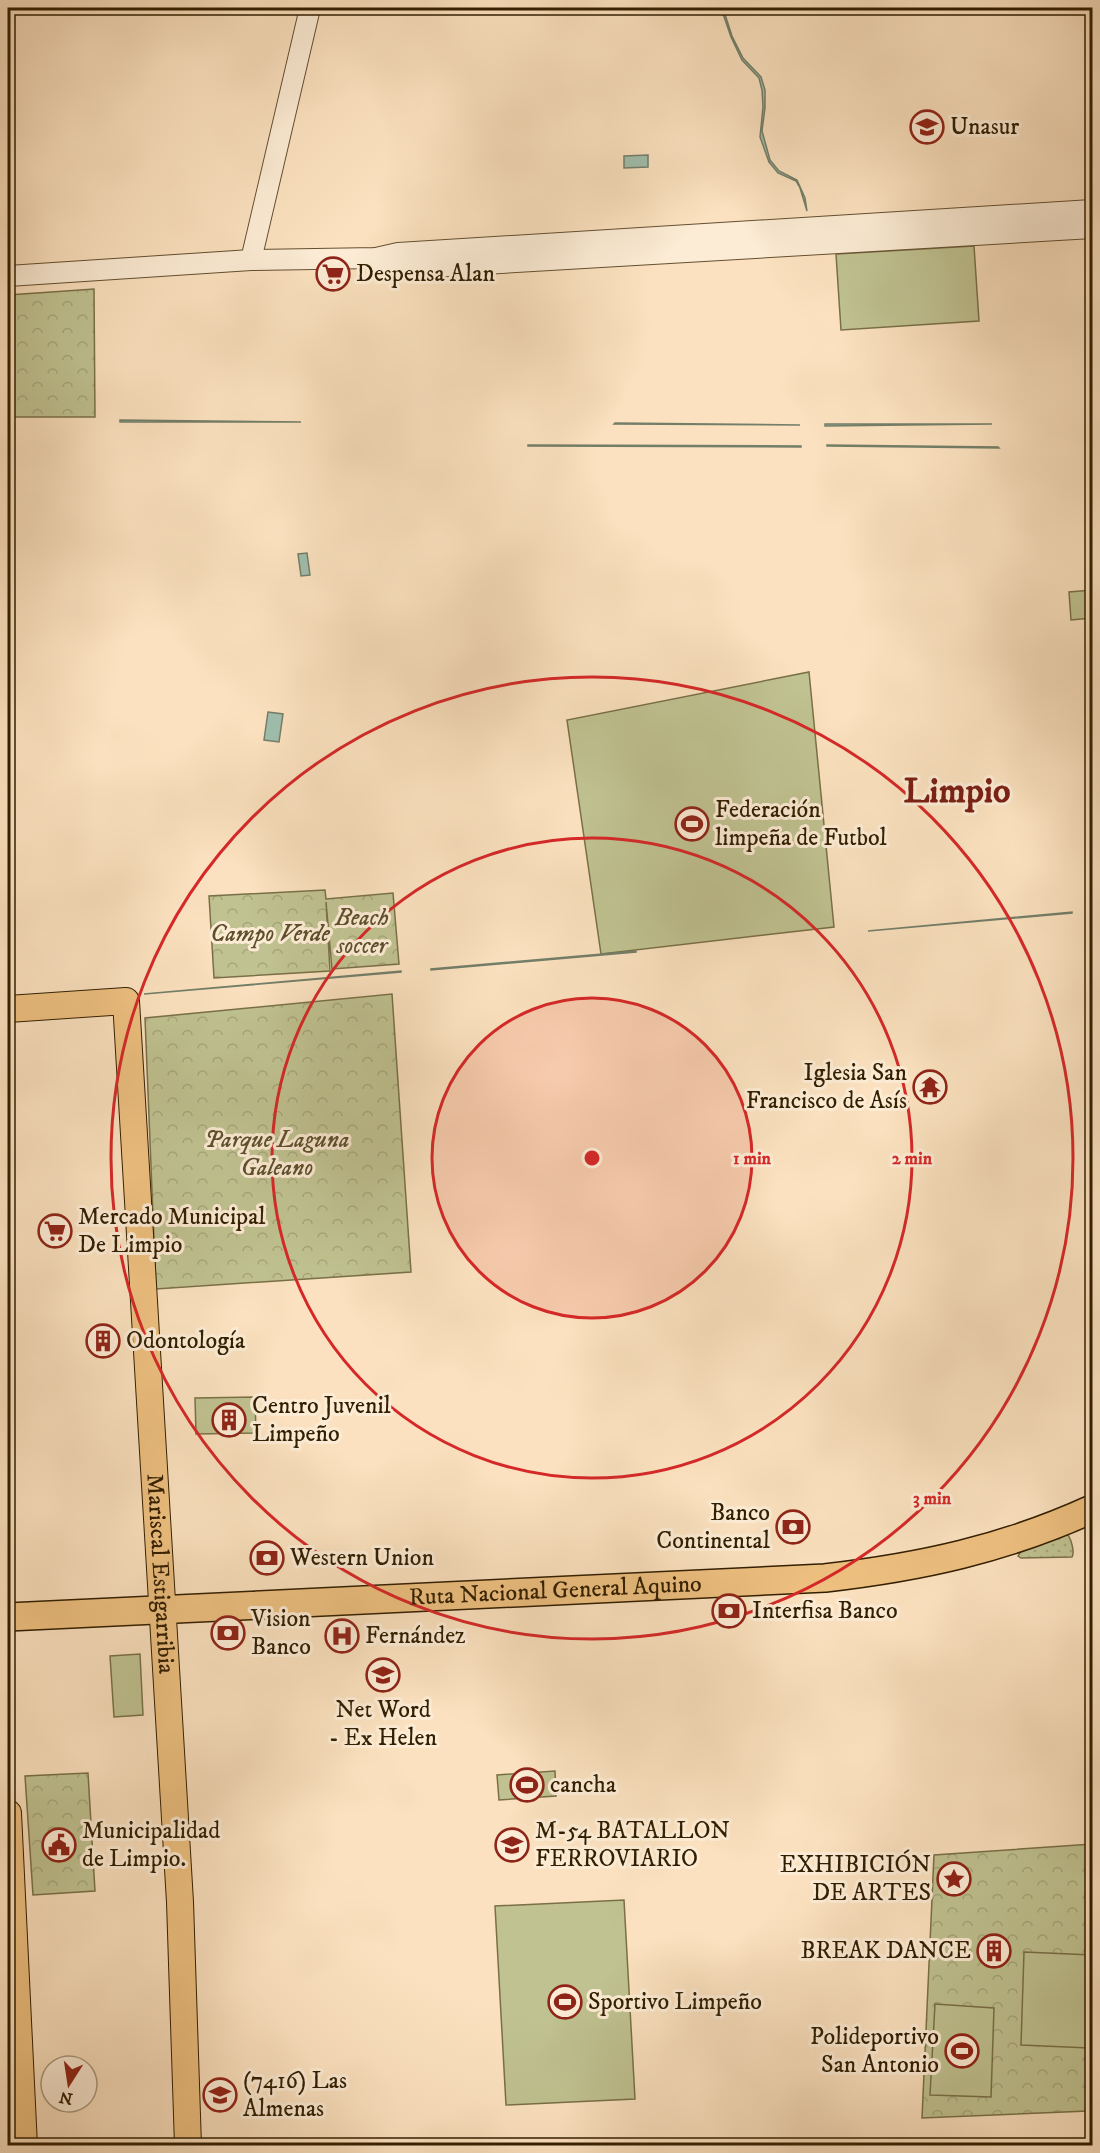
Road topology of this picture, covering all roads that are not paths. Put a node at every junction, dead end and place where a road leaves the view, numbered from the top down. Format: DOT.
graph roads {
  1 [pos="310,8"];
  2 [pos="1092,210"];
  3 [pos="1092,228"];
  4 [pos="376,258"];
  5 [pos="251,260"];
  6 [pos="8,276"];
  7 [pos="8,1009"];
  8 [pos="1092,1509"];
  9 [pos="162,1609"];
  10 [pos="8,1617"];
  11 [pos="8,1813"];
  12 [pos="24,2145"];
  13 [pos="188,2145"];
  1 -- 5 [label="street"];
  2 -- 4 [label="street"];
  3 -- 4 [label="street"];
  4 -- 5 [label="street"];
  5 -- 6 [label="street"];
  7 -- 9 [label="main road, Mariscal Estigarribia"];
  8 -- 9 [label="highway, Ruta Nacional General Aquino"];
  9 -- 10 [label="highway, Ruta Nacional General Aquino"];
  9 -- 13 [label="main road, Mariscal Estigarribia"];
  11 -- 12 [label="main road"];
}
